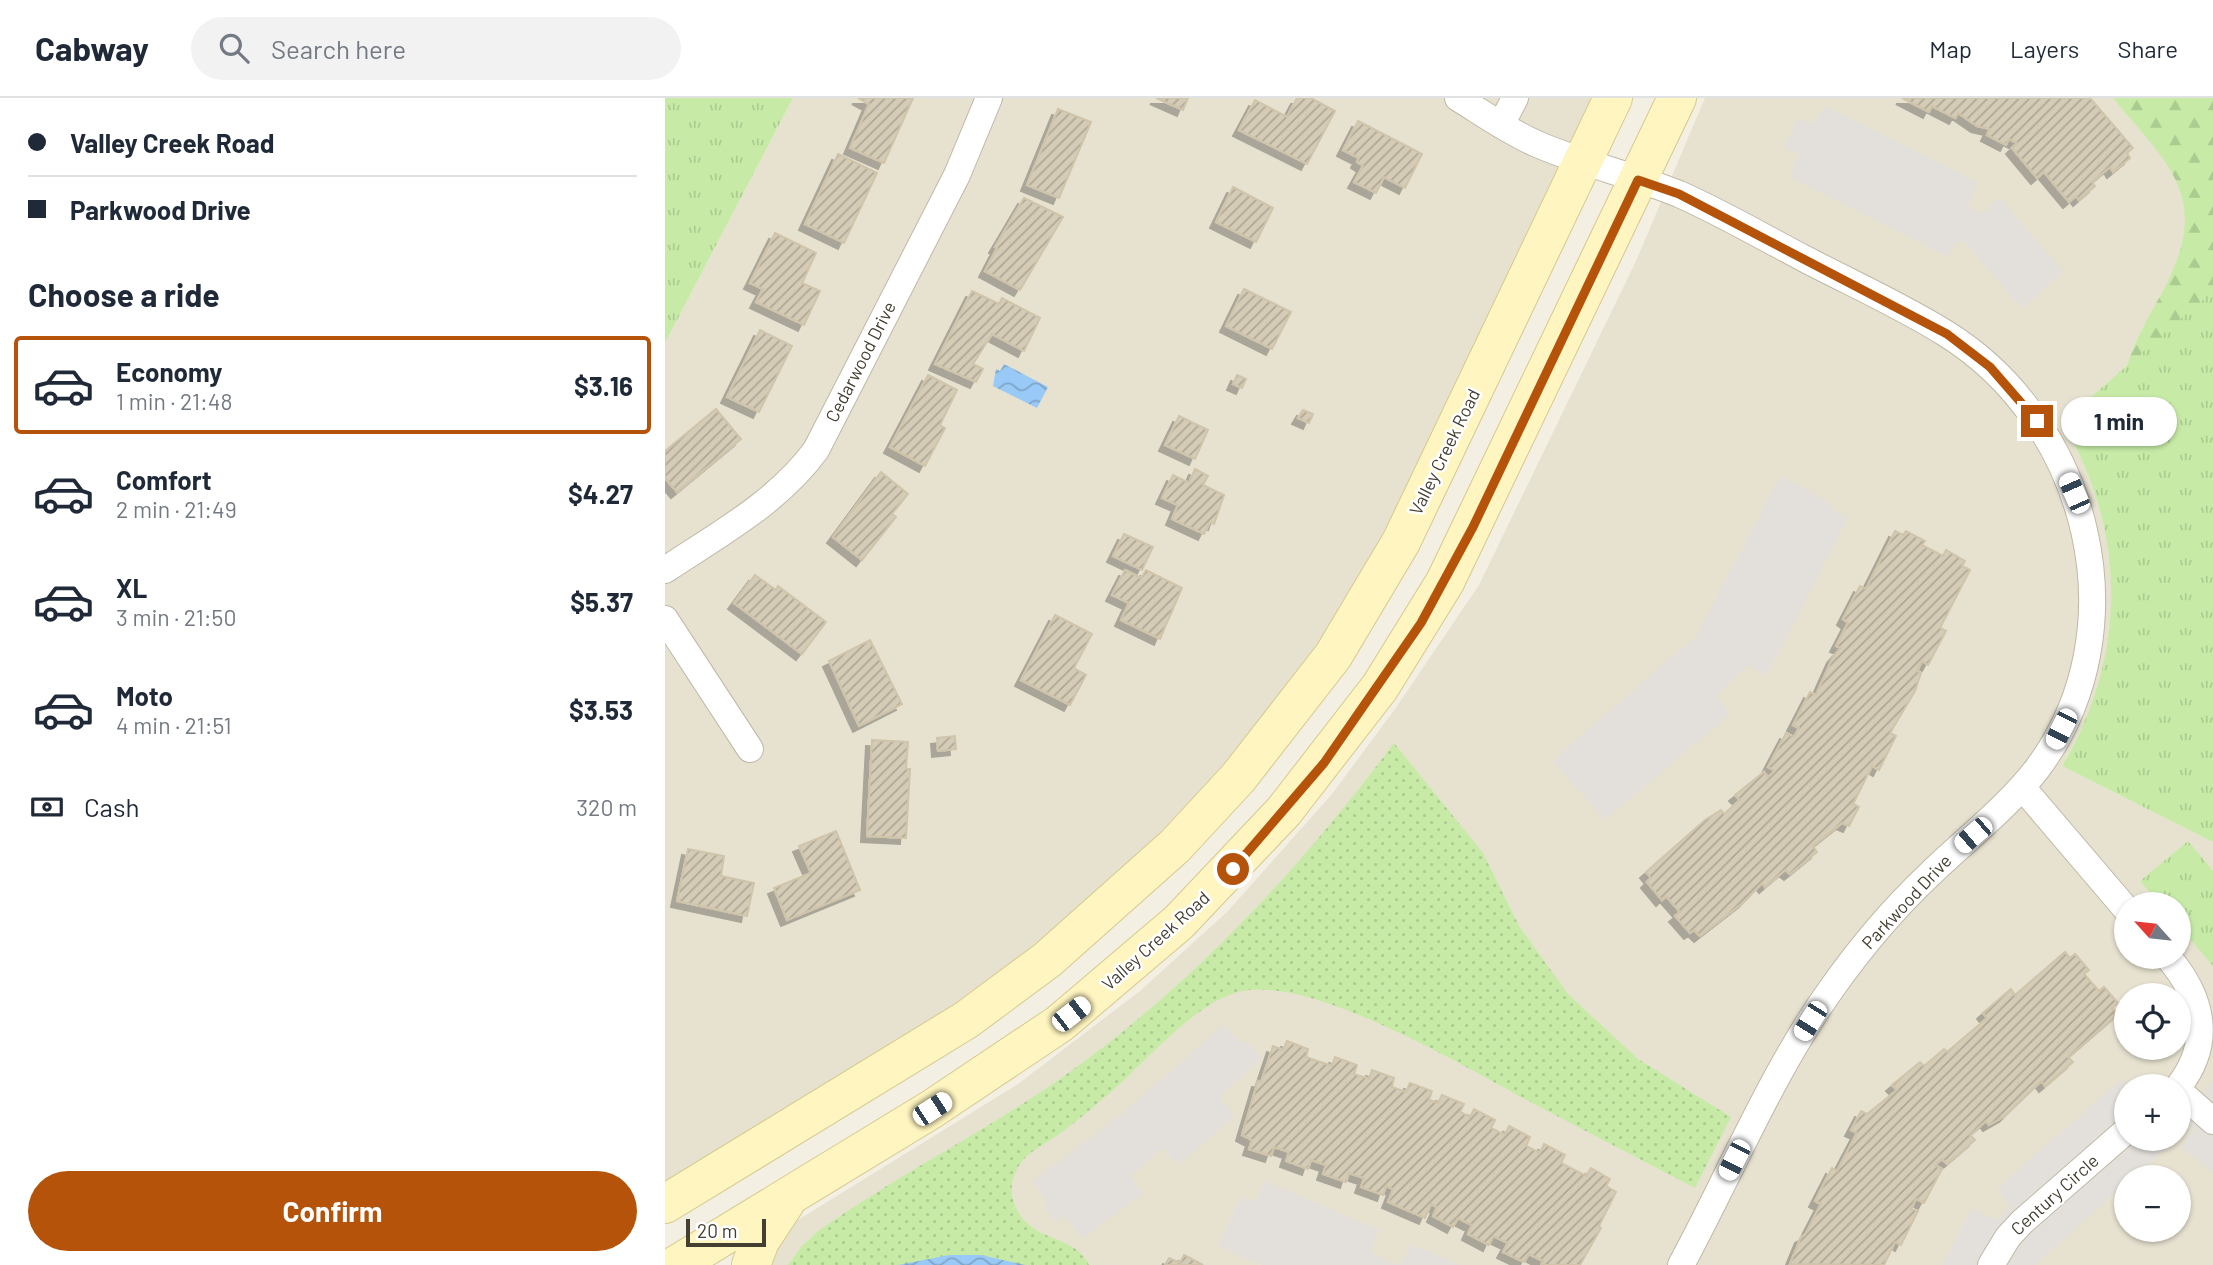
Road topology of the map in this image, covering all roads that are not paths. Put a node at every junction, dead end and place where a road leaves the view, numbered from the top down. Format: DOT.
graph roads {
  1 [pos="989,98"];
  2 [pos="1458,98"];
  3 [pos="1515,98"];
  4 [pos="1613,98"];
  5 [pos="1677,98"];
  6 [pos="1501,125"];
  7 [pos="1584,161"];
  8 [pos="1638,180"];
  9 [pos="665,570"];
  10 [pos="665,619"];
  11 [pos="750,749"];
  12 [pos="2022,787"];
  13 [pos="2114,895"];
  14 [pos="2178,970"];
  15 [pos="2188,1074"];
  16 [pos="2191,1101"];
  17 [pos="2213,1121"];
  18 [pos="2114,1142"];
  19 [pos="794,1193"];
  20 [pos="665,1204"];
  21 [pos="676,1265"];
  22 [pos="751,1265"];
  23 [pos="1681,1265"];
  24 [pos="1991,1265"];
  1 -- 9 [label="street, Cedarwood Drive"];
  2 -- 6 [label="street, Parkwood Drive"];
  3 -- 6 [label="street"];
  4 -- 7 [label="main road, Valley Creek Road"];
  5 -- 8 [label="main road, Valley Creek Road"];
  6 -- 7 [label="street, Parkwood Drive"];
  7 -- 8 [label="street, Parkwood Drive"];
  7 -- 20 [label="main road, Valley Creek Road"];
  8 -- 12 [label="street, Parkwood Drive"];
  8 -- 19 [label="main road, Valley Creek Road"];
  10 -- 11 [label="street"];
  12 -- 13 [label="street"];
  12 -- 23 [label="street, Parkwood Drive"];
  14 -- 15 [label="street"];
  16 -- 17 [label="street"];
  18 -- 24 [label="street, Century Circle"];
  19 -- 21 [label="main road, Valley Creek Road"];
  19 -- 22 [label="main road"];
}
